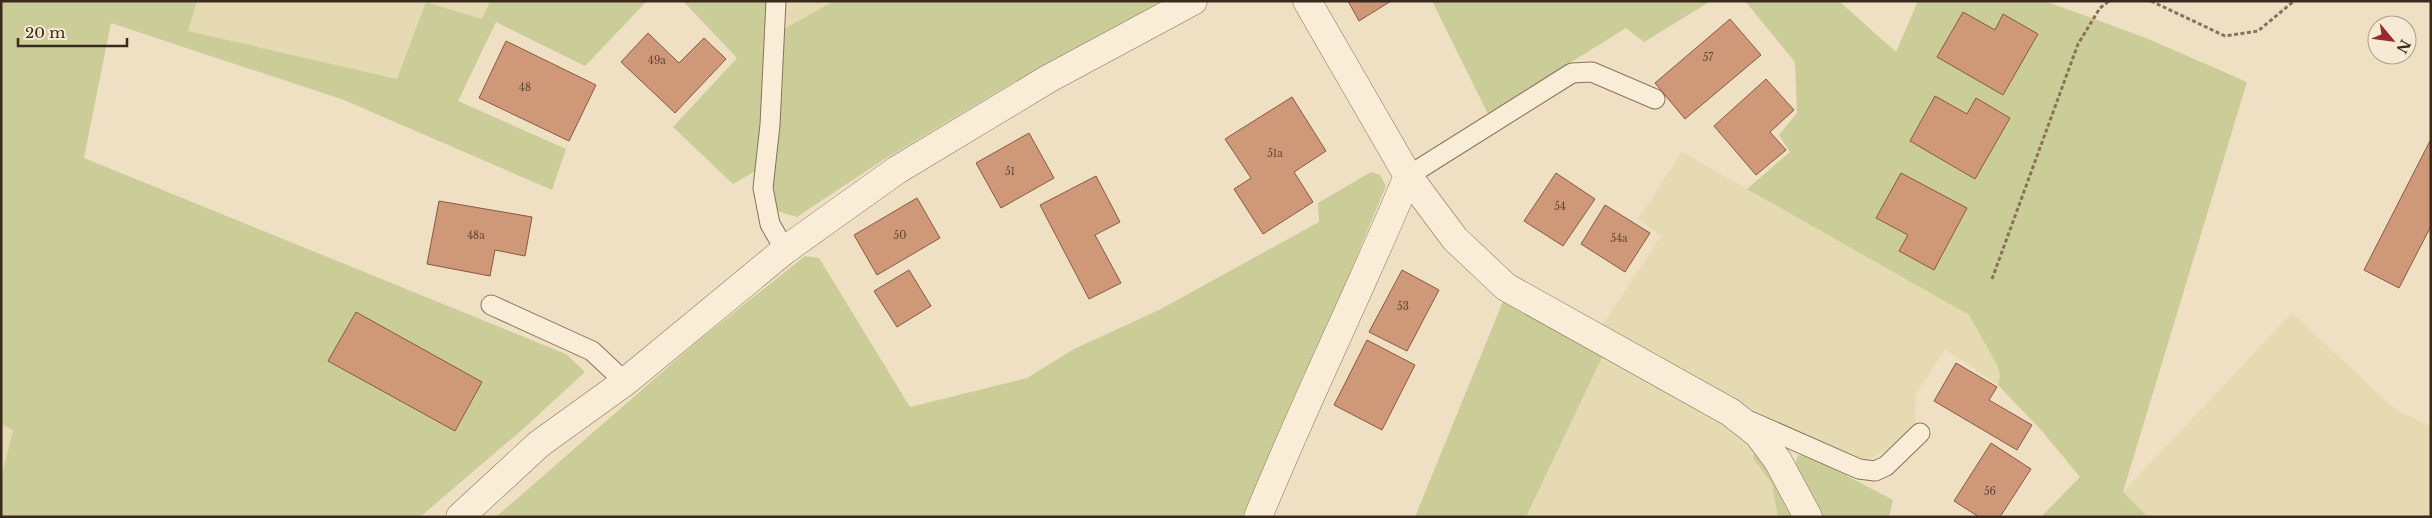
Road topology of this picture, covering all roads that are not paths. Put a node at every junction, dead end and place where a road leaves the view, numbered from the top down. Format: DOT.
graph roads {
  1 [pos="776,1"];
  2 [pos="1193,1"];
  3 [pos="1307,1"];
  4 [pos="1655,99"];
  5 [pos="1408,176"];
  6 [pos="785,250"];
  7 [pos="491,305"];
  8 [pos="626,382"];
  9 [pos="1730,412"];
  10 [pos="1920,434"];
  11 [pos="460,517"];
  12 [pos="1258,517"];
  13 [pos="1808,517"];
  1 -- 6 [label="lane"];
  2 -- 6 [label="street"];
  3 -- 5 [label="street"];
  4 -- 5 [label="lane"];
  5 -- 9 [label="street"];
  5 -- 12 [label="street"];
  6 -- 8 [label="street"];
  7 -- 8 [label="lane"];
  8 -- 11 [label="street"];
  9 -- 10 [label="lane"];
  9 -- 13 [label="street"];
}
